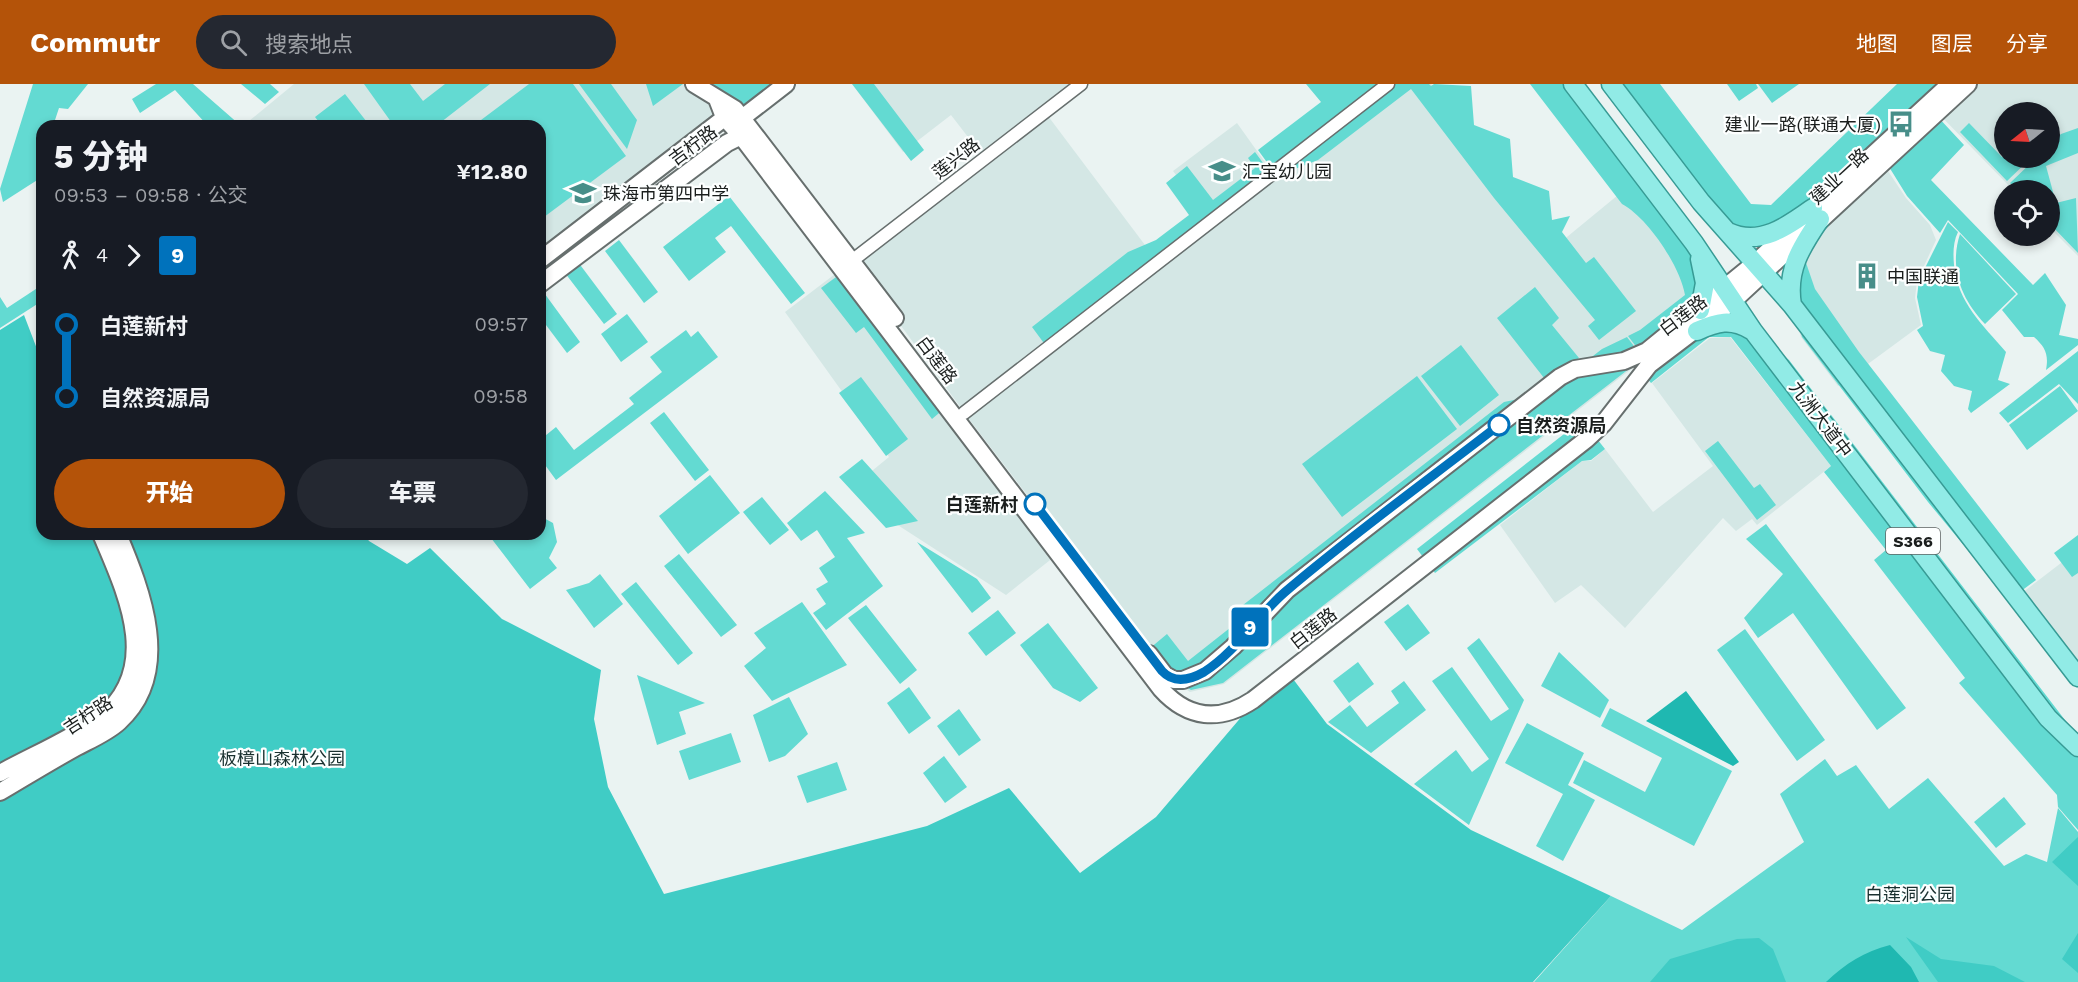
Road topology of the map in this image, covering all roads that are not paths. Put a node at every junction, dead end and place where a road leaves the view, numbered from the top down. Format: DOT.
graph roads {
  1 [pos="694,84"];
  2 [pos="786,84"];
  3 [pos="1081,84"];
  4 [pos="1388,84"];
  5 [pos="1573,84"];
  6 [pos="1611,84"];
  7 [pos="1950,84"];
  8 [pos="1968,84"];
  9 [pos="734,115"];
  10 [pos="741,136"];
  11 [pos="1817,214"];
  12 [pos="1728,232"];
  13 [pos="1694,243"];
  14 [pos="546,256"];
  15 [pos="853,260"];
  16 [pos="1759,268"];
  17 [pos="546,279"];
  18 [pos="1728,296"];
  19 [pos="1792,305"];
  20 [pos="1700,310"];
  21 [pos="1697,331"];
  22 [pos="1753,331"];
  23 [pos="964,413"];
  24 [pos="103,540"];
  25 [pos="120,540"];
  26 [pos="2078,677"];
  27 [pos="2078,747"];
  28 [pos="0,773"];
  29 [pos="0,792"];
  1 -- 9 [label="main road, 白莲路"];
  2 -- 9 [label="main road"];
  3 -- 15 [label="street, 莲兴路"];
  4 -- 23 [label="street"];
  5 -- 13 [label="main road, 九洲大道中 / S366"];
  6 -- 12 [label="main road, S366"];
  7 -- 11 [label="main road, 建业一路"];
  8 -- 11 [label="main road, 建业一路"];
  9 -- 10 [label="main road, 吉柠路"];
  9 -- 14 [label="main road, 吉柠路"];
  9 -- 15 [label="main road, 白莲路"];
  10 -- 17 [label="main road, 吉柠路"];
  10 -- 21 [label="main road, 白莲路"];
  11 -- 12 [label="main road"];
  11 -- 16 [label="main road, 建业一路"];
  11 -- 19 [label="main road"];
  12 -- 16 [label="main road, S366"];
  13 -- 18 [label="main road, 九洲大道中 / S366"];
  13 -- 20 [label="main road"];
  15 -- 23 [label="main road, 白莲路"];
  16 -- 18 [label="main road, 白莲路"];
  16 -- 19 [label="main road, S366"];
  18 -- 20 [label="main road, 白莲路"];
  18 -- 21 [label="main road, 白莲路"];
  18 -- 22 [label="main road, 九洲大道中 / S366"];
  19 -- 26 [label="main road, S366"];
  20 -- 23 [label="main road, 白莲路"];
  21 -- 22 [label="main road"];
  22 -- 27 [label="main road, 九洲大道中 / S366"];
  24 -- 28 [label="main road, 吉柠路"];
  25 -- 29 [label="main road, 吉柠路"];
}
